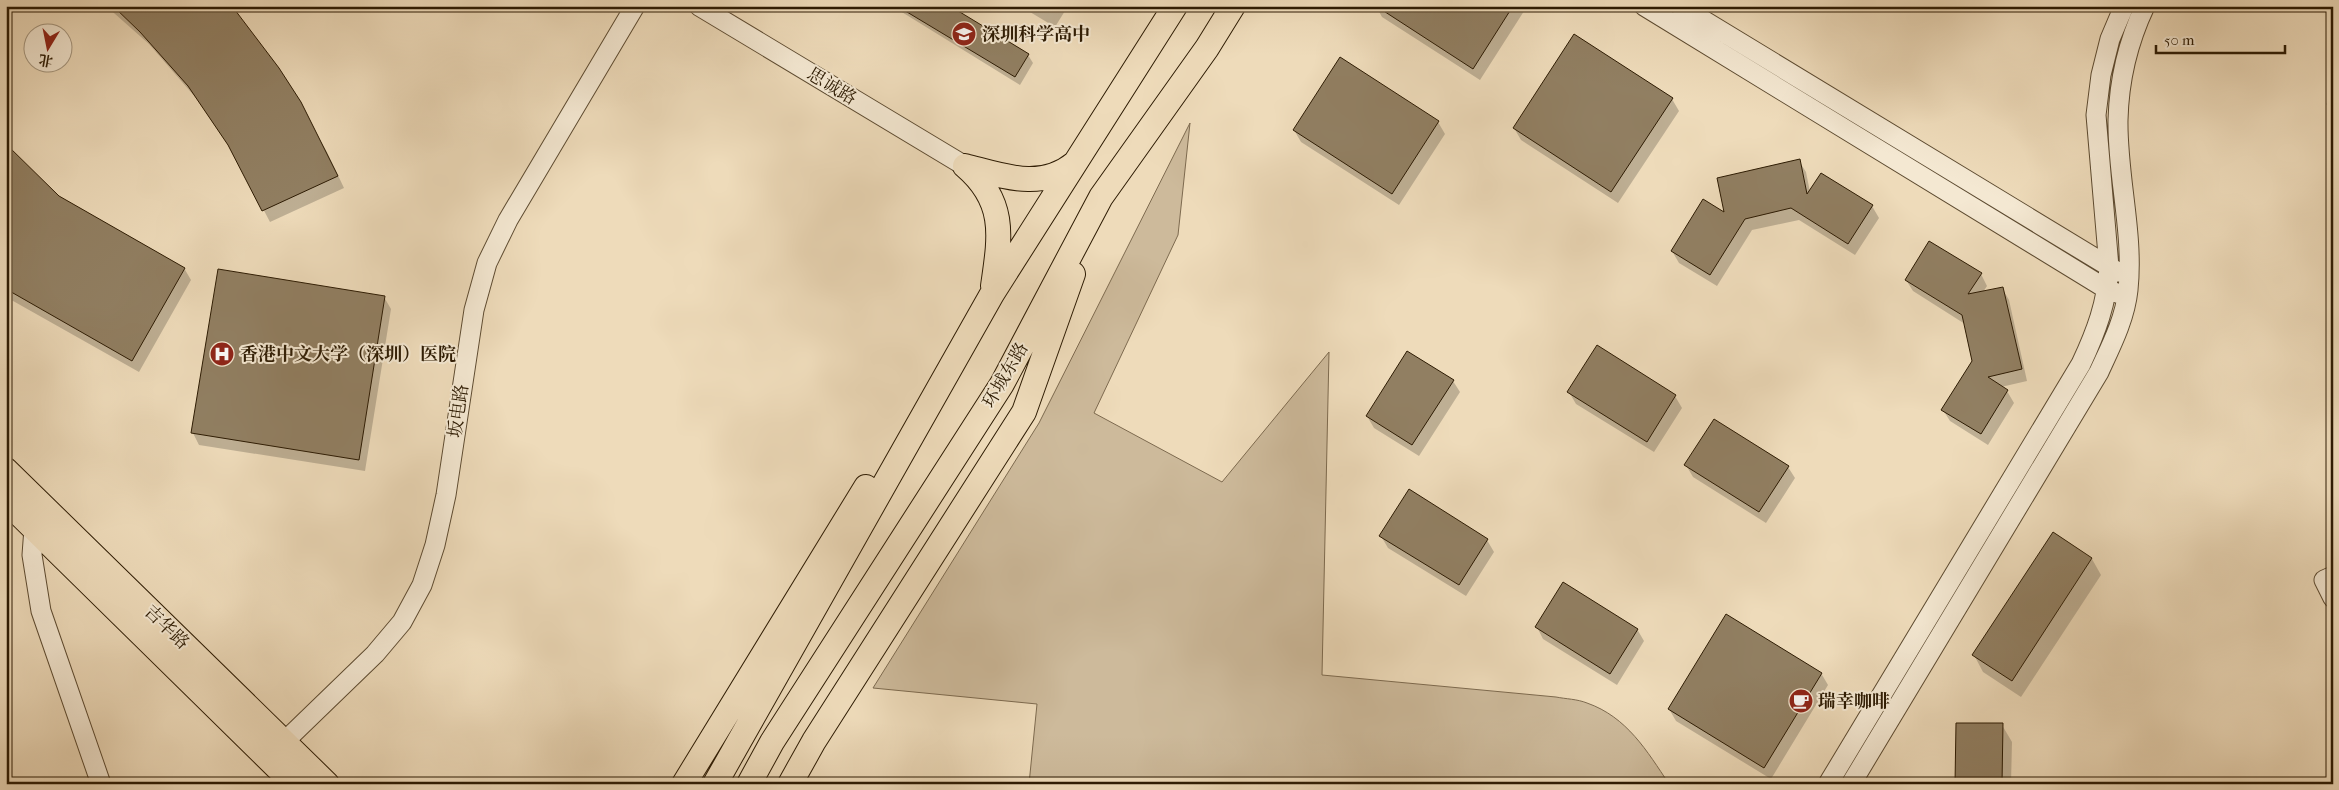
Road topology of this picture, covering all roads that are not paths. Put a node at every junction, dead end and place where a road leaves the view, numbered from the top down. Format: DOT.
graph roads {
  1 [pos="635,6"];
  2 [pos="699,6"];
  3 [pos="1175,6"];
  4 [pos="1233,6"];
  5 [pos="1644,6"];
  6 [pos="1680,6"];
  7 [pos="2124,6"];
  8 [pos="2145,6"];
  9 [pos="1076,162"];
  10 [pos="965,166"];
  11 [pos="1101,198"];
  12 [pos="2109,267"];
  13 [pos="2128,276"];
  14 [pos="2108,290"];
  15 [pos="992,294"];
  16 [pos="2126,297"];
  17 [pos="6,470"];
  18 [pos="6,501"];
  19 [pos="34,528"];
  20 [pos="2333,576"];
  21 [pos="2333,598"];
  22 [pos="284,742"];
  23 [pos="100,784"];
  24 [pos="294,784"];
  25 [pos="327,784"];
  26 [pos="684,784"];
  27 [pos="715,784"];
  28 [pos="749,784"];
  29 [pos="790,784"];
  30 [pos="1828,784"];
  31 [pos="1851,784"];
  1 -- 22 [label="street, 坂电路"];
  2 -- 10 [label="street, 思诚路"];
  3 -- 9 [label="main road"];
  4 -- 11 [label="main road, 环城东路"];
  5 -- 14 [label="street"];
  6 -- 12 [label="street"];
  7 -- 12 [label="street"];
  8 -- 13 [label="street"];
  9 -- 10 [label="main road"];
  9 -- 15 [label="main road"];
  10 -- 15 [label="main road"];
  11 -- 28 [label="main road, 环城东路"];
  11 -- 29 [label="main road"];
  12 -- 13 [label="street"];
  12 -- 14 [label="street"];
  13 -- 16 [label="street"];
  14 -- 16 [label="street"];
  14 -- 30 [label="street"];
  15 -- 26 [label="main road"];
  15 -- 27 [label="main road"];
  16 -- 31 [label="street"];
  17 -- 22 [label="main road, 吉华路"];
  18 -- 19 [label="main road, 吉华路"];
  19 -- 23 [label="street"];
  19 -- 24 [label="main road, 吉华路"];
  20 -- 21 [label="street"];
  22 -- 25 [label="main road, 吉华路"];
}
